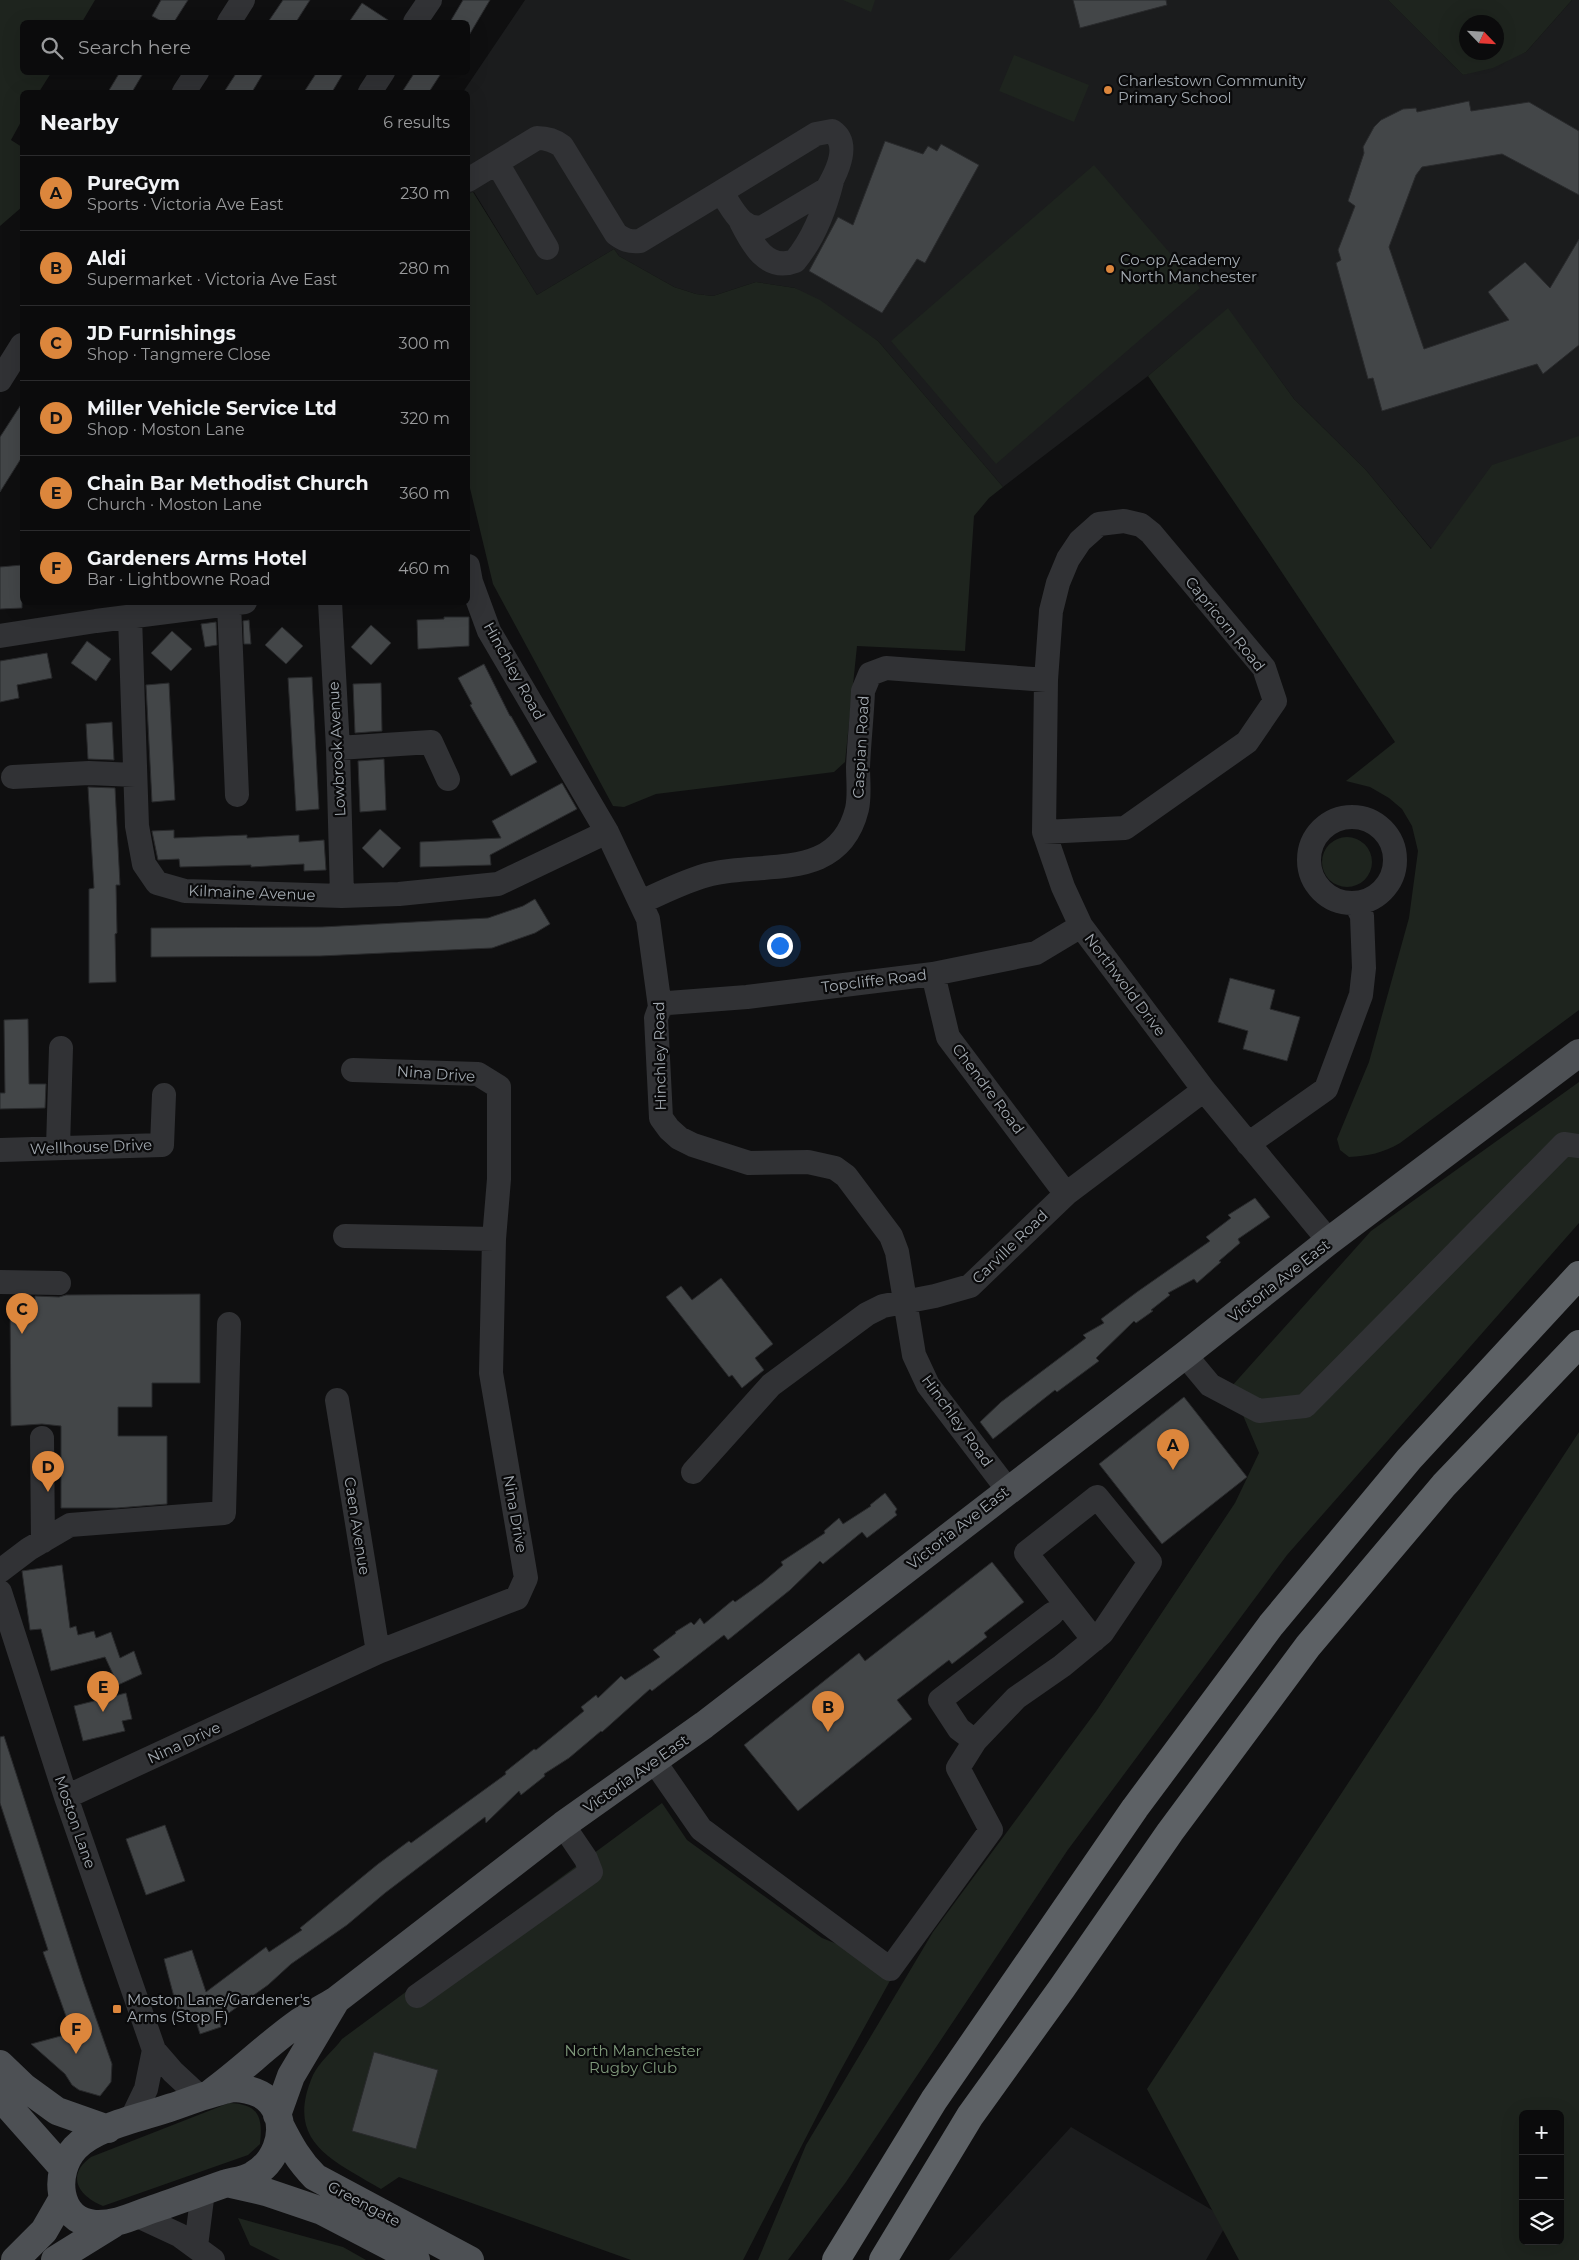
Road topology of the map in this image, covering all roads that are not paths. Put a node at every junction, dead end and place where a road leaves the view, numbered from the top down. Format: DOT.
graph roads {
  1 [pos="243,0"];
  2 [pos="430,0"];
  3 [pos="230,20"];
  4 [pos="416,20"];
  5 [pos="195,75"];
  6 [pos="381,75"];
  7 [pos="185,90"];
  8 [pos="371,90"];
  9 [pos="497,163"];
  10 [pos="470,179"];
  11 [pos="832,181"];
  12 [pos="721,192"];
  13 [pos="742,222"];
  14 [pos="547,248"];
  15 [pos="20,348"];
  16 [pos="0,380"];
  17 [pos="470,580"];
  18 [pos="222,605"];
  19 [pos="237,605"];
  20 [pos="330,605"];
  21 [pos="95,612"];
  22 [pos="130,617"];
  23 [pos="0,636"];
  24 [pos="1046,680"];
  25 [pos="338,748"];
  26 [pos="135,775"];
  27 [pos="14,777"];
  28 [pos="448,779"];
  29 [pos="237,795"];
  30 [pos="607,832"];
  31 [pos="1044,832"];
  32 [pos="342,896"];
  33 [pos="641,902"];
  34 [pos="1359,910"];
  35 [pos="1081,926"];
  36 [pos="933,974"];
  37 [pos="660,1007"];
  38 [pos="61,1048"];
  39 [pos="1579,1053"];
  40 [pos="353,1070"];
  41 [pos="1204,1090"];
  42 [pos="164,1095"];
  43 [pos="1248,1144"];
  44 [pos="1579,1146"];
  45 [pos="58,1147"];
  46 [pos="0,1150"];
  47 [pos="1066,1194"];
  48 [pos="345,1236"];
  49 [pos="494,1240"];
  50 [pos="1329,1241"];
  51 [pos="1579,1275"];
  52 [pos="0,1282"];
  53 [pos="59,1283"];
  54 [pos="905,1302"];
  55 [pos="229,1324"];
  56 [pos="1579,1344"];
  57 [pos="1185,1355"];
  58 [pos="337,1400"];
  59 [pos="42,1438"];
  60 [pos="693,1472"];
  61 [pos="1008,1490"];
  62 [pos="43,1541"];
  63 [pos="0,1571"];
  64 [pos="0,1592"];
  65 [pos="1052,1614"];
  66 [pos="1094,1640"];
  67 [pos="378,1652"];
  68 [pos="975,1741"];
  69 [pos="654,1761"];
  70 [pos="66,1797"];
  71 [pos="563,1825"];
  72 [pos="416,1996"];
  73 [pos="335,2001"];
  74 [pos="154,2050"];
  75 [pos="0,2064"];
  76 [pos="206,2095"];
  77 [pos="0,2097"];
  78 [pos="279,2120"];
  79 [pos="120,2124"];
  80 [pos="63,2168"];
  81 [pos="215,2187"];
  82 [pos="62,2198"];
  83 [pos="124,2220"];
  84 [pos="205,2253"];
  85 [pos="15,2260"];
  86 [pos="55,2260"];
  87 [pos="416,2260"];
  88 [pos="470,2260"];
  89 [pos="836,2260"];
  90 [pos="883,2260"];
  1 -- 3 [label="street"];
  2 -- 4 [label="street"];
  5 -- 7 [label="street"];
  6 -- 8 [label="street"];
  9 -- 10 [label="street"];
  9 -- 12 [label="street"];
  9 -- 14 [label="street"];
  11 -- 12 [label="street"];
  11 -- 13 [label="street"];
  11 -- 13 [label="street"];
  12 -- 13 [label="street"];
  15 -- 16 [label="street"];
  17 -- 30 [label="street, Hinchley Road"];
  18 -- 22 [label="street"];
  19 -- 29 [label="street"];
  20 -- 25 [label="street, Lowbrook Avenue"];
  21 -- 22 [label="street"];
  21 -- 23 [label="street"];
  22 -- 26 [label="street, Kilmaine Avenue"];
  24 -- 31 [label="street, Northwold Drive"];
  24 -- 31 [label="street, Capricorn Road"];
  24 -- 33 [label="street, Caspian Road"];
  25 -- 28 [label="street"];
  25 -- 32 [label="street, Lowbrook Avenue"];
  26 -- 27 [label="street"];
  26 -- 32 [label="street, Kilmaine Avenue"];
  30 -- 32 [label="street, Kilmaine Avenue"];
  30 -- 33 [label="street, Hinchley Road"];
  31 -- 35 [label="street, Northwold Drive"];
  33 -- 37 [label="street, Hinchley Road"];
  34 -- 43 [label="street"];
  35 -- 36 [label="street, Topcliffe Road"];
  35 -- 41 [label="street, Northwold Drive"];
  36 -- 37 [label="street, Topcliffe Road"];
  36 -- 47 [label="street, Chendre Road"];
  37 -- 54 [label="street, Hinchley Road"];
  38 -- 45 [label="street"];
  39 -- 50 [label="main road, Victoria Ave East"];
  40 -- 49 [label="street, Nina Drive"];
  41 -- 43 [label="street, Northwold Drive"];
  41 -- 47 [label="street, Carville Road"];
  42 -- 45 [label="street, Wellhouse Drive"];
  43 -- 50 [label="street, Northwold Drive"];
  44 -- 57 [label="street"];
  45 -- 46 [label="street, Wellhouse Drive"];
  47 -- 54 [label="street, Carville Road"];
  48 -- 49 [label="street"];
  49 -- 67 [label="street, Nina Drive"];
  50 -- 57 [label="main road, Victoria Ave East"];
  51 -- 89 [label="highway"];
  52 -- 53 [label="street"];
  54 -- 60 [label="street, Carville Road"];
  54 -- 61 [label="street, Hinchley Road"];
  55 -- 62 [label="street"];
  56 -- 90 [label="highway"];
  57 -- 61 [label="main road, Victoria Ave East"];
  58 -- 67 [label="street, Caen Avenue"];
  59 -- 62 [label="street"];
  61 -- 69 [label="main road, Victoria Ave East"];
  62 -- 63 [label="street"];
  64 -- 70 [label="street, Moston Lane"];
  65 -- 68 [label="street"];
  66 -- 66 [label="street"];
  66 -- 68 [label="street"];
  67 -- 70 [label="street, Nina Drive"];
  68 -- 69 [label="street"];
  69 -- 71 [label="main road, Victoria Ave East"];
  70 -- 74 [label="street, Moston Lane"];
  71 -- 72 [label="street"];
  71 -- 73 [label="main road, Victoria Ave East"];
  73 -- 76 [label="main road, Victoria Ave East"];
  73 -- 78 [label="main road"];
  74 -- 76 [label="street, Moston Lane"];
  74 -- 79 [label="street, Moston Lane"];
  75 -- 79 [label="main road"];
  76 -- 78 [label="main road, Greengate"];
  76 -- 79 [label="main road"];
  77 -- 80 [label="main road"];
  78 -- 81 [label="main road"];
  78 -- 88 [label="main road, Greengate"];
  79 -- 80 [label="main road"];
  80 -- 82 [label="main road"];
  81 -- 83 [label="main road"];
  81 -- 84 [label="street"];
  81 -- 87 [label="main road, Greengate"];
  82 -- 83 [label="main road"];
  82 -- 85 [label="main road"];
  83 -- 84 [label="street"];
  83 -- 86 [label="main road"];
}
